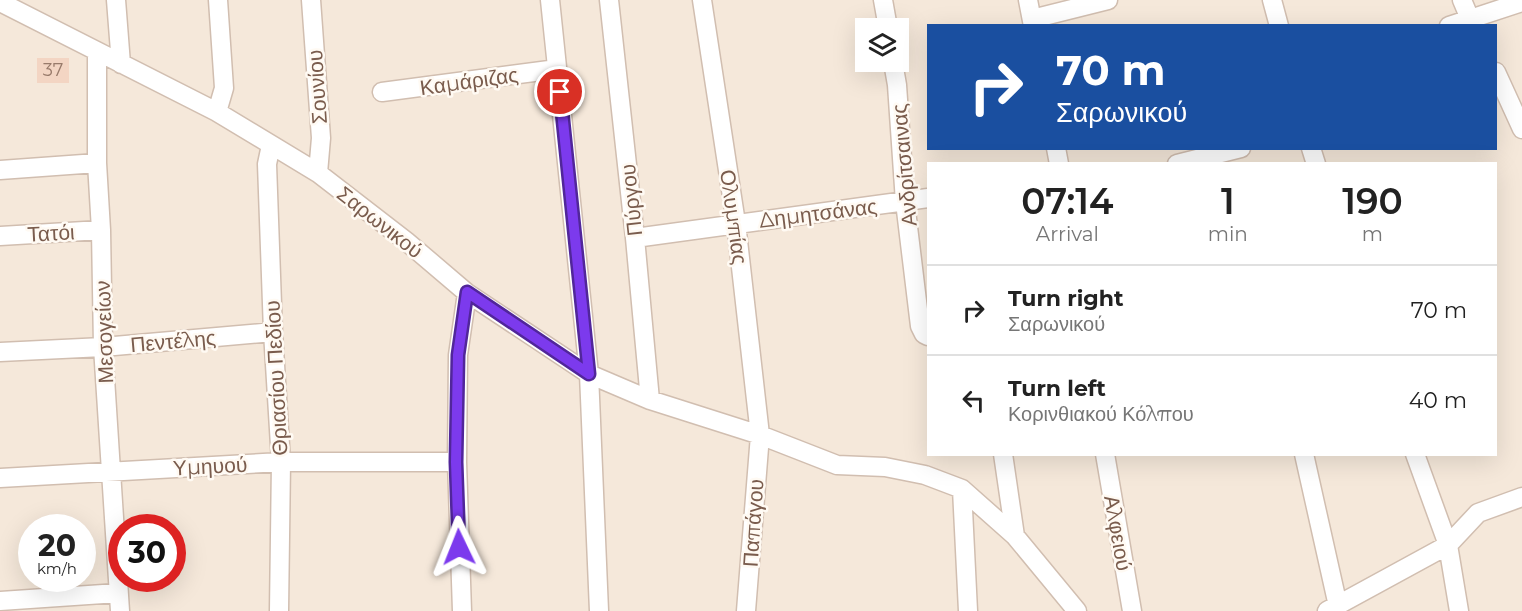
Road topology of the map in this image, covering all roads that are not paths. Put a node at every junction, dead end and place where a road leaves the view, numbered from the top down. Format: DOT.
graph roads {
  1 [pos="116,0"];
  2 [pos="219,0"];
  3 [pos="311,0"];
  4 [pos="550,0"];
  5 [pos="609,0"];
  6 [pos="702,0"];
  7 [pos="883,0"];
  8 [pos="1028,0"];
  9 [pos="1108,0"];
  10 [pos="1272,0"];
  11 [pos="1462,0"];
  12 [pos="0,2"];
  13 [pos="1522,2"];
  14 [pos="886,18"];
  15 [pos="1033,22"];
  16 [pos="1472,22"];
  17 [pos="1278,24"];
  18 [pos="97,52"];
  19 [pos="121,64"];
  20 [pos="557,69"];
  21 [pos="895,72"];
  22 [pos="1497,74"];
  23 [pos="382,92"];
  24 [pos="217,112"];
  25 [pos="1522,129"];
  26 [pos="271,145"];
  27 [pos="1233,150"];
  28 [pos="1185,162"];
  29 [pos="97,163"];
  30 [pos="0,170"];
  31 [pos="318,173"];
  32 [pos="927,198"];
  33 [pos="905,202"];
  34 [pos="736,223"];
  35 [pos="101,230"];
  36 [pos="0,236"];
  37 [pos="635,238"];
  38 [pos="467,292"];
  39 [pos="273,332"];
  40 [pos="927,336"];
  41 [pos="103,347"];
  42 [pos="0,352"];
  43 [pos="589,374"];
  44 [pos="650,400"];
  45 [pos="760,435"];
  46 [pos="1003,456"];
  47 [pos="1105,456"];
  48 [pos="1304,456"];
  49 [pos="1416,456"];
  50 [pos="281,462"];
  51 [pos="456,462"];
  52 [pos="110,472"];
  53 [pos="0,478"];
  54 [pos="962,489"];
  55 [pos="1522,497"];
  56 [pos="1015,536"];
  57 [pos="1448,545"];
  58 [pos="0,601"];
  59 [pos="119,602"];
  60 [pos="1333,608"];
  61 [pos="279,611"];
  62 [pos="462,611"];
  63 [pos="599,611"];
  64 [pos="746,611"];
  65 [pos="968,611"];
  66 [pos="1077,611"];
  67 [pos="1132,611"];
  68 [pos="1459,611"];
  1 -- 19 [label="street"];
  2 -- 24 [label="street"];
  3 -- 31 [label="street, Σουνίου"];
  4 -- 20 [label="street"];
  5 -- 37 [label="street, Πύργου"];
  6 -- 34 [label="street, Ολυμπίας"];
  7 -- 14 [label="street"];
  8 -- 15 [label="street"];
  9 -- 15 [label="street"];
  10 -- 17 [label="street"];
  11 -- 16 [label="street"];
  12 -- 18 [label="street, Σαρωνικού"];
  13 -- 16 [label="street"];
  18 -- 19 [label="street, Σαρωνικού"];
  18 -- 29 [label="street, Μεσογείων"];
  19 -- 24 [label="street, Σαρωνικού"];
  20 -- 23 [label="street, Καμάριζας"];
  20 -- 43 [label="street"];
  21 -- 33 [label="street, Ανδρίτσαινας"];
  22 -- 25 [label="street"];
  24 -- 26 [label="street, Σαρωνικού"];
  26 -- 31 [label="street, Σαρωνικού"];
  26 -- 39 [label="street, Θριασίου Πεδίου"];
  27 -- 28 [label="street"];
  29 -- 30 [label="street"];
  29 -- 35 [label="street, Μεσογείων"];
  31 -- 38 [label="street, Σαρωνικού"];
  32 -- 33 [label="street, Δημητσάνας"];
  33 -- 34 [label="street, Δημητσάνας"];
  33 -- 40 [label="street, Ανδρίτσαινας"];
  34 -- 37 [label="street, Δημητσάνας"];
  34 -- 45 [label="street, Ολυμπίας"];
  35 -- 36 [label="street, Τατόι"];
  35 -- 41 [label="street, Μεσογείων"];
  37 -- 44 [label="street, Πύργου"];
  38 -- 43 [label="street, Σαρωνικού"];
  38 -- 51 [label="street"];
  39 -- 41 [label="street, Πεντέλης"];
  39 -- 50 [label="street, Θριασίου Πεδίου"];
  41 -- 42 [label="street, Πεντέλης"];
  41 -- 52 [label="street, Μεσογείων"];
  43 -- 44 [label="street, Σαρωνικού"];
  43 -- 63 [label="street"];
  44 -- 45 [label="street, Σαρωνικού"];
  45 -- 54 [label="street, Σαρωνικού"];
  45 -- 64 [label="street, Παπάγου"];
  46 -- 56 [label="street"];
  47 -- 67 [label="street, Αλφειού"];
  48 -- 60 [label="street"];
  49 -- 57 [label="street"];
  50 -- 51 [label="street, Υμηυού"];
  50 -- 52 [label="street, Υμηυού"];
  50 -- 61 [label="street, Θριασίου Πεδίου"];
  51 -- 62 [label="street"];
  52 -- 53 [label="street, Υμηυού"];
  52 -- 59 [label="street, Μεσογείων"];
  54 -- 56 [label="street"];
  54 -- 65 [label="street"];
  55 -- 57 [label="street"];
  56 -- 66 [label="street"];
  57 -- 60 [label="street"];
  57 -- 68 [label="street"];
  58 -- 59 [label="street"];
}
